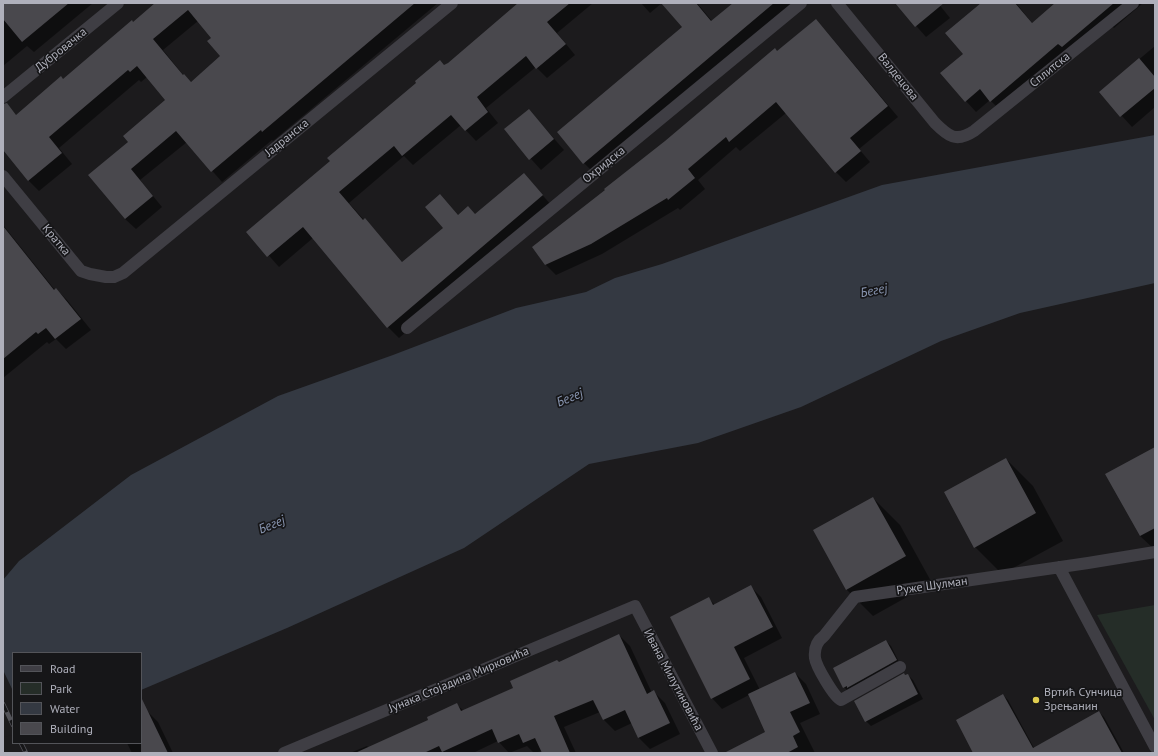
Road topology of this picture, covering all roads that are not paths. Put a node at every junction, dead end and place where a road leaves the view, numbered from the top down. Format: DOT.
graph roads {
  1 [pos="118,3"];
  2 [pos="452,3"];
  3 [pos="801,3"];
  4 [pos="837,3"];
  5 [pos="1133,3"];
  6 [pos="3,97"];
  7 [pos="967,136"];
  8 [pos="3,176"];
  9 [pos="123,272"];
  10 [pos="407,328"];
  11 [pos="1155,552"];
  12 [pos="1059,567"];
  13 [pos="635,606"];
  14 [pos="900,667"];
  15 [pos="1155,747"];
  16 [pos="284,753"];
  17 [pos="712,753"];
  1 -- 6 [label="street, Дубровачка"];
  2 -- 9 [label="street, Јадранска"];
  3 -- 10 [label="street, Охридска"];
  4 -- 7 [label="street, Валдецова"];
  5 -- 7 [label="street, Сплитска"];
  8 -- 9 [label="street, Кратка"];
  11 -- 12 [label="street, Руже Шулман"];
  12 -- 14 [label="street, Руже Шулман"];
  12 -- 15 [label="street"];
  13 -- 16 [label="street, Јунака Стојадина Мирковића"];
  13 -- 17 [label="street, Ивана Милутиновића"];
}
